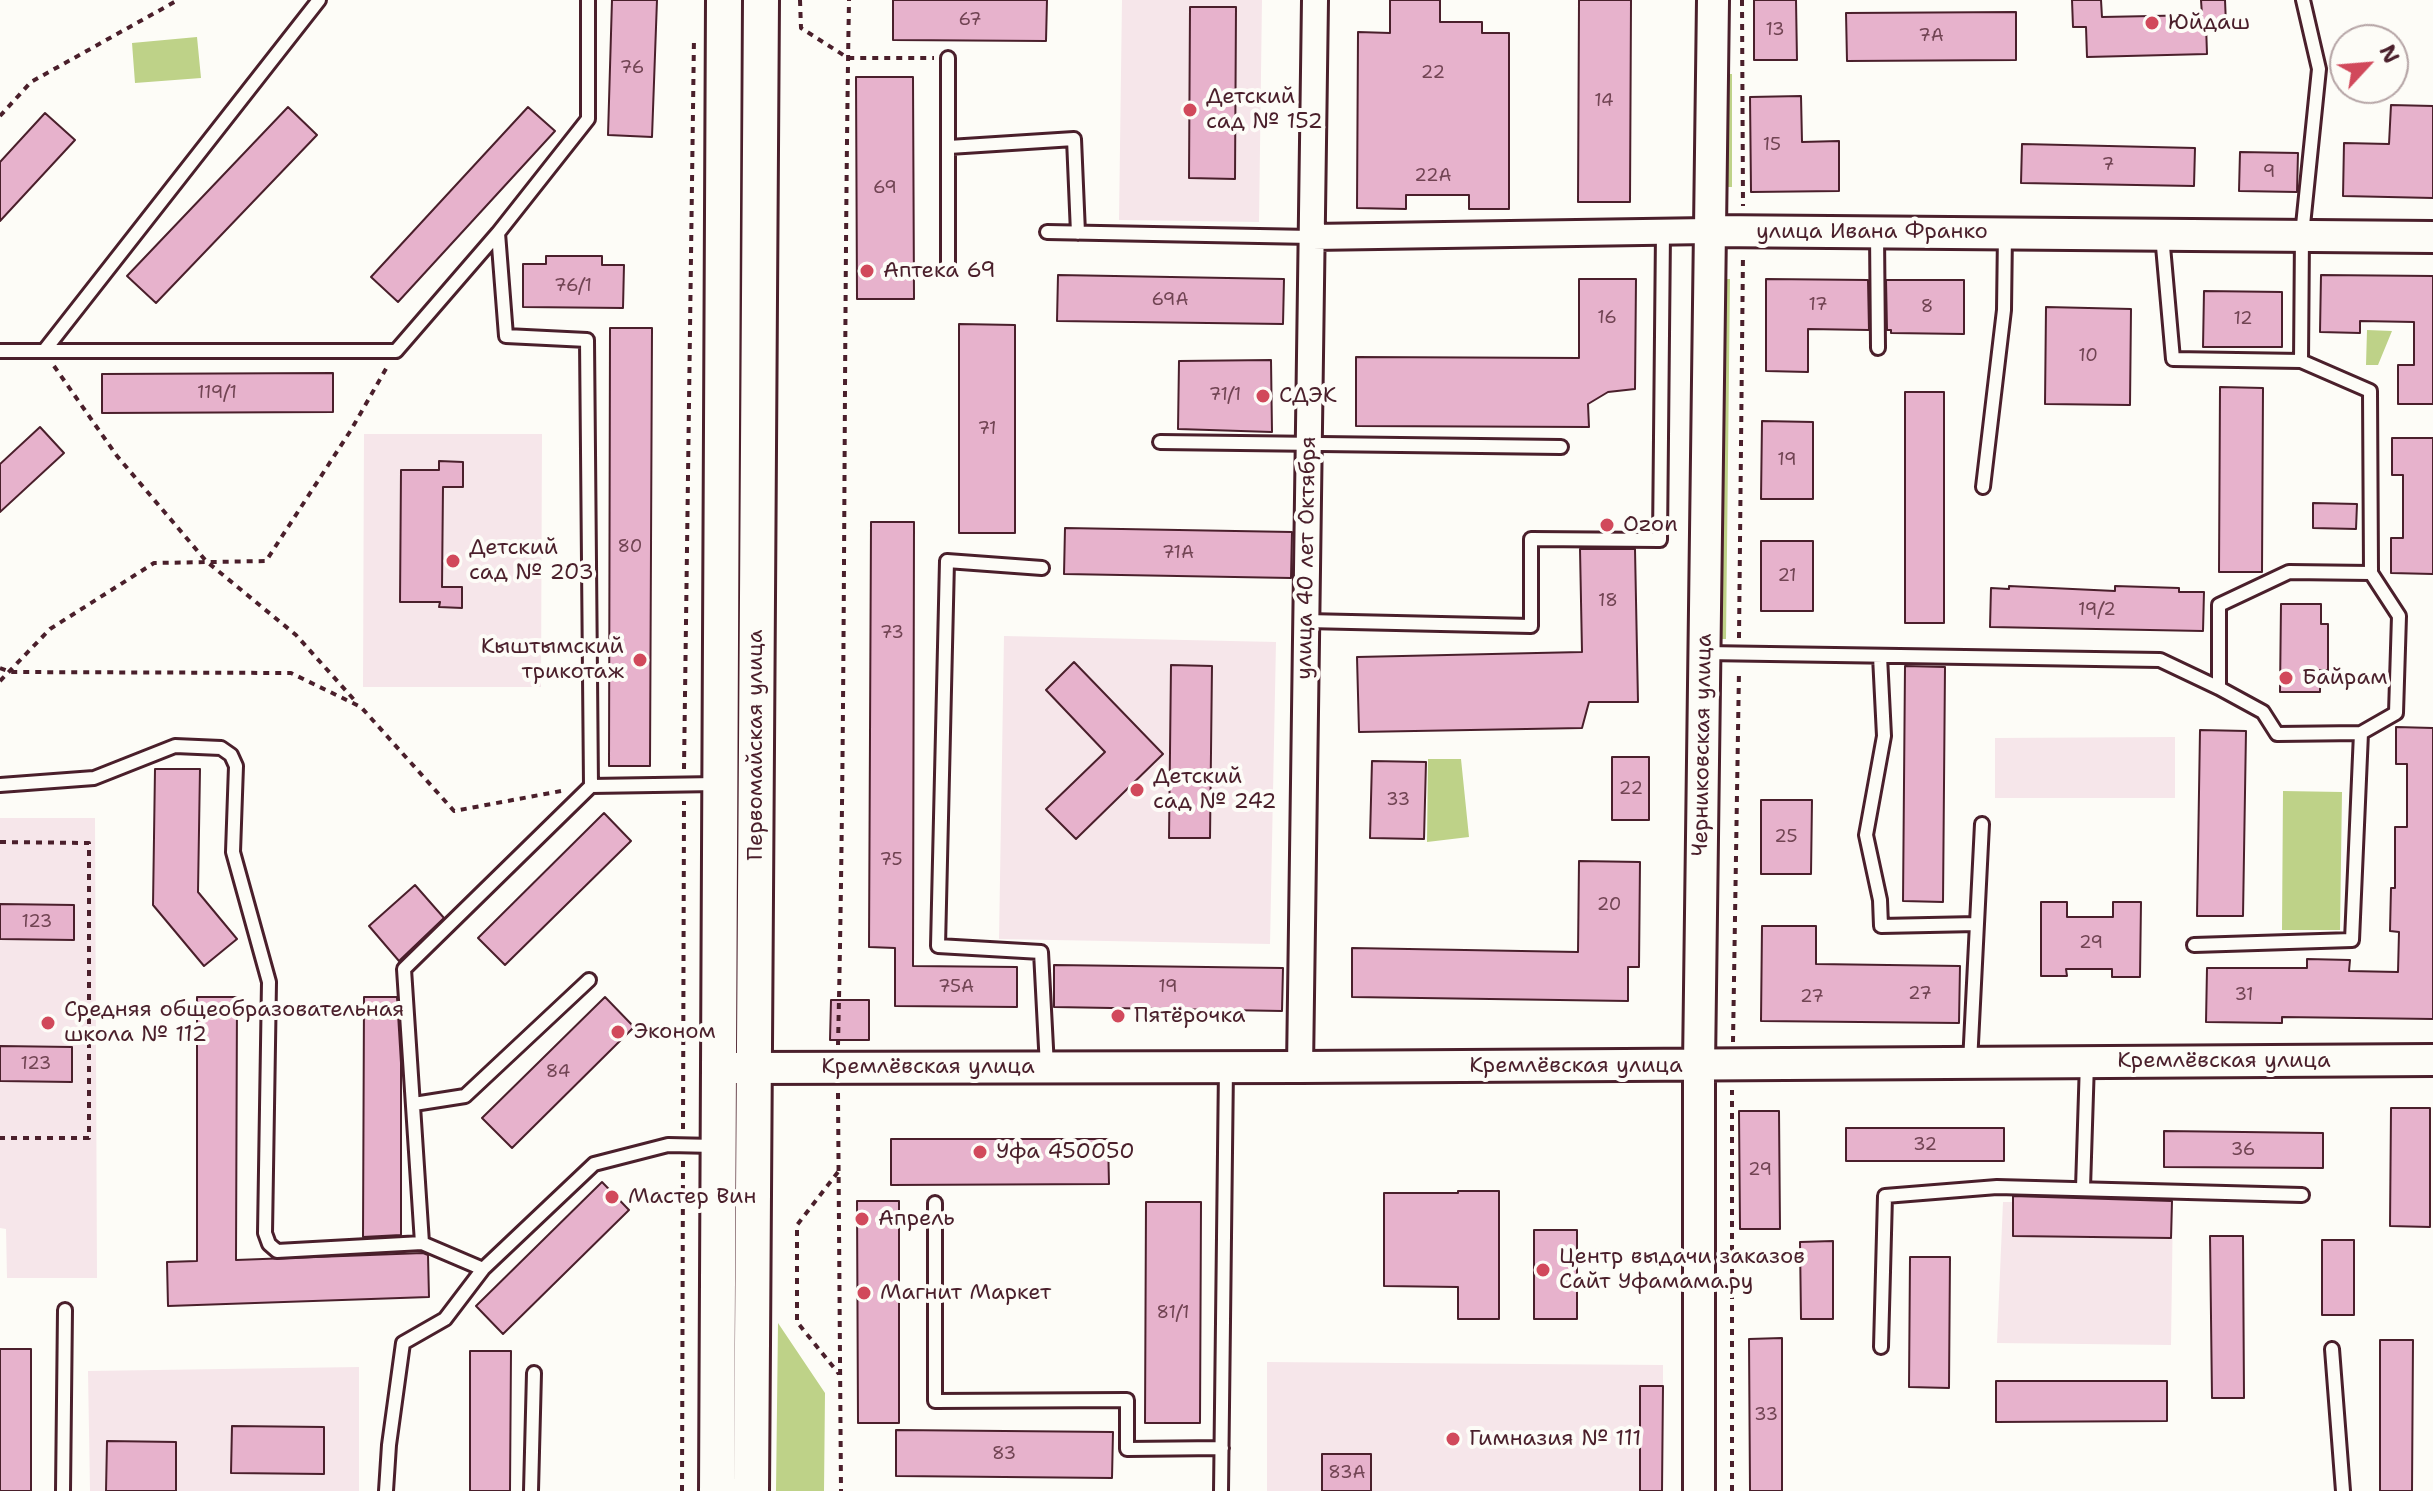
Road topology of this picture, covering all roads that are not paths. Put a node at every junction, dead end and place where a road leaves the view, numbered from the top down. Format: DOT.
graph roads {
  1 [pos="319,0"];
  2 [pos="588,0"];
  3 [pos="724,0"];
  4 [pos="761,0"];
  5 [pos="1315,0"];
  6 [pos="1713,0"];
  7 [pos="2303,0"];
  8 [pos="948,58"];
  9 [pos="949,147"];
  10 [pos="1709,231"];
  11 [pos="1047,232"];
  12 [pos="1663,232"];
  13 [pos="498,233"];
  14 [pos="1078,233"];
  15 [pos="1877,233"];
  16 [pos="2005,233"];
  17 [pos="2162,234"];
  18 [pos="2302,235"];
  19 [pos="1312,237"];
  20 [pos="2433,237"];
  21 [pos="948,267"];
  22 [pos="1878,348"];
  23 [pos="0,351"];
  24 [pos="44,351"];
  25 [pos="2301,361"];
  26 [pos="1160,442"];
  27 [pos="1309,444"];
  28 [pos="1561,447"];
  29 [pos="1983,487"];
  30 [pos="1042,568"];
  31 [pos="2371,573"];
  32 [pos="1306,621"];
  33 [pos="1704,653"];
  34 [pos="1880,656"];
  35 [pos="2219,688"];
  36 [pos="2361,733"];
  37 [pos="720,784"];
  38 [pos="0,785"];
  39 [pos="591,786"];
  40 [pos="1982,824"];
  41 [pos="1977,924"];
  42 [pos="2194,945"];
  43 [pos="589,980"];
  44 [pos="2433,1060"];
  45 [pos="2087,1062"];
  46 [pos="1970,1063"];
  47 [pos="1699,1065"];
  48 [pos="1047,1067"];
  49 [pos="1226,1067"];
  50 [pos="1300,1067"];
  51 [pos="719,1068"];
  52 [pos="754,1068"];
  53 [pos="414,1104"];
  54 [pos="718,1146"];
  55 [pos="2083,1188"];
  56 [pos="2302,1195"];
  57 [pos="935,1203"];
  58 [pos="422,1243"];
  59 [pos="483,1269"];
  60 [pos="65,1310"];
  61 [pos="1881,1347"];
  62 [pos="2332,1349"];
  63 [pos="534,1373"];
  64 [pos="1222,1448"];
  65 [pos="63,1491"];
  66 [pos="386,1491"];
  67 [pos="531,1491"];
  68 [pos="717,1491"];
  69 [pos="751,1491"];
  70 [pos="1221,1491"];
  71 [pos="1699,1491"];
  72 [pos="2343,1491"];
  1 -- 24 [label="lane"];
  2 -- 13 [label="lane"];
  3 -- 37 [label="main road, Первомайская улица"];
  4 -- 52 [label="main road, Первомайская улица"];
  5 -- 19 [label="street, улица 40 лет Октября"];
  6 -- 10 [label="street, Черниковская улица"];
  7 -- 18 [label="lane"];
  8 -- 9 [label="lane"];
  9 -- 14 [label="lane"];
  9 -- 21 [label="lane"];
  10 -- 12 [label="street, улица Ивана Франко"];
  10 -- 15 [label="street, улица Ивана Франко"];
  10 -- 33 [label="street, Черниковская улица"];
  11 -- 14 [label="lane"];
  12 -- 19 [label="street, улица Ивана Франко"];
  12 -- 32 [label="lane"];
  13 -- 24 [label="lane"];
  13 -- 39 [label="lane"];
  14 -- 19 [label="lane"];
  15 -- 16 [label="street, улица Ивана Франко"];
  15 -- 22 [label="lane"];
  16 -- 17 [label="street, улица Ивана Франко"];
  16 -- 29 [label="lane"];
  17 -- 18 [label="street, улица Ивана Франко"];
  17 -- 25 [label="lane"];
  18 -- 20 [label="street, улица Ивана Франко"];
  18 -- 25 [label="lane"];
  19 -- 27 [label="street, улица 40 лет Октября"];
  23 -- 24 [label="lane"];
  25 -- 31 [label="lane"];
  26 -- 27 [label="lane"];
  27 -- 28 [label="lane"];
  27 -- 32 [label="street, улица 40 лет Октября"];
  30 -- 48 [label="lane"];
  31 -- 35 [label="lane"];
  31 -- 36 [label="lane"];
  32 -- 50 [label="street, улица 40 лет Октября"];
  33 -- 34 [label="lane"];
  33 -- 47 [label="street, Черниковская улица"];
  34 -- 35 [label="lane"];
  34 -- 41 [label="lane"];
  35 -- 36 [label="lane"];
  36 -- 42 [label="lane"];
  37 -- 39 [label="lane"];
  37 -- 51 [label="main road, Первомайская улица"];
  38 -- 58 [label="lane"];
  39 -- 53 [label="lane"];
  40 -- 41 [label="lane"];
  41 -- 46 [label="lane"];
  43 -- 53 [label="lane"];
  44 -- 45 [label="street, Кремлёвская улица"];
  45 -- 46 [label="street, Кремлёвская улица"];
  45 -- 55 [label="lane"];
  46 -- 47 [label="street, Кремлёвская улица"];
  47 -- 50 [label="street, Кремлёвская улица"];
  47 -- 71 [label="street, Черниковская улица"];
  48 -- 49 [label="street, Кремлёвская улица"];
  48 -- 52 [label="street, Кремлёвская улица"];
  49 -- 50 [label="street, Кремлёвская улица"];
  49 -- 64 [label="lane"];
  51 -- 52 [label="street, Кремлёвская улица"];
  51 -- 54 [label="main road, Первомайская улица"];
  52 -- 69 [label="main road, Первомайская улица"];
  53 -- 58 [label="lane"];
  54 -- 59 [label="lane"];
  54 -- 68 [label="main road, Первомайская улица"];
  55 -- 56 [label="lane"];
  55 -- 61 [label="lane"];
  57 -- 64 [label="lane"];
  58 -- 59 [label="lane"];
  59 -- 66 [label="lane"];
  60 -- 65 [label="lane"];
  62 -- 72 [label="lane"];
  63 -- 67 [label="lane"];
  64 -- 70 [label="lane"];
}
